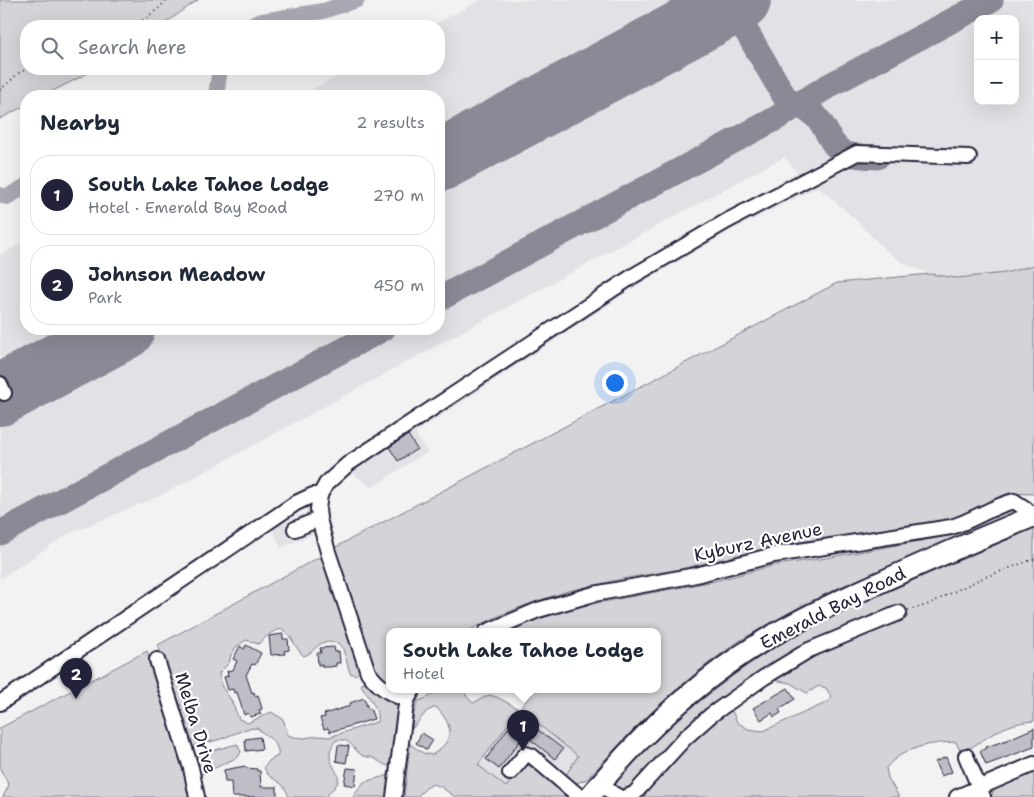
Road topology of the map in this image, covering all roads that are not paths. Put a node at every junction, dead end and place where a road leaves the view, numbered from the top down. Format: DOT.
graph roads {
  1 [pos="969,157"];
  2 [pos="320,495"];
  3 [pos="1032,516"];
  4 [pos="319,519"];
  5 [pos="295,529"];
  6 [pos="899,613"];
  7 [pos="495,628"];
  8 [pos="157,660"];
  9 [pos="386,691"];
  10 [pos="390,693"];
  11 [pos="410,695"];
  12 [pos="0,702"];
  13 [pos="966,756"];
  14 [pos="1034,764"];
  15 [pos="510,773"];
  16 [pos="595,790"];
  17 [pos="981,792"];
  18 [pos="197,797"];
  19 [pos="394,797"];
  20 [pos="580,797"];
  21 [pos="619,797"];
  22 [pos="627,797"];
  23 [pos="956,797"];
  1 -- 2 [label="street"];
  2 -- 4 [label="street"];
  2 -- 12 [label="street"];
  3 -- 7 [label="street, Kyburz Avenue"];
  3 -- 16 [label="highway, Emerald Bay Road"];
  4 -- 5 [label="street"];
  4 -- 9 [label="street"];
  6 -- 22 [label="street"];
  8 -- 18 [label="street, Melba Drive"];
  10 -- 11 [label="street"];
  11 -- 19 [label="street"];
  13 -- 17 [label="street"];
  14 -- 17 [label="street"];
  15 -- 20 [label="street"];
  16 -- 21 [label="street"];
  17 -- 23 [label="street"];
}
